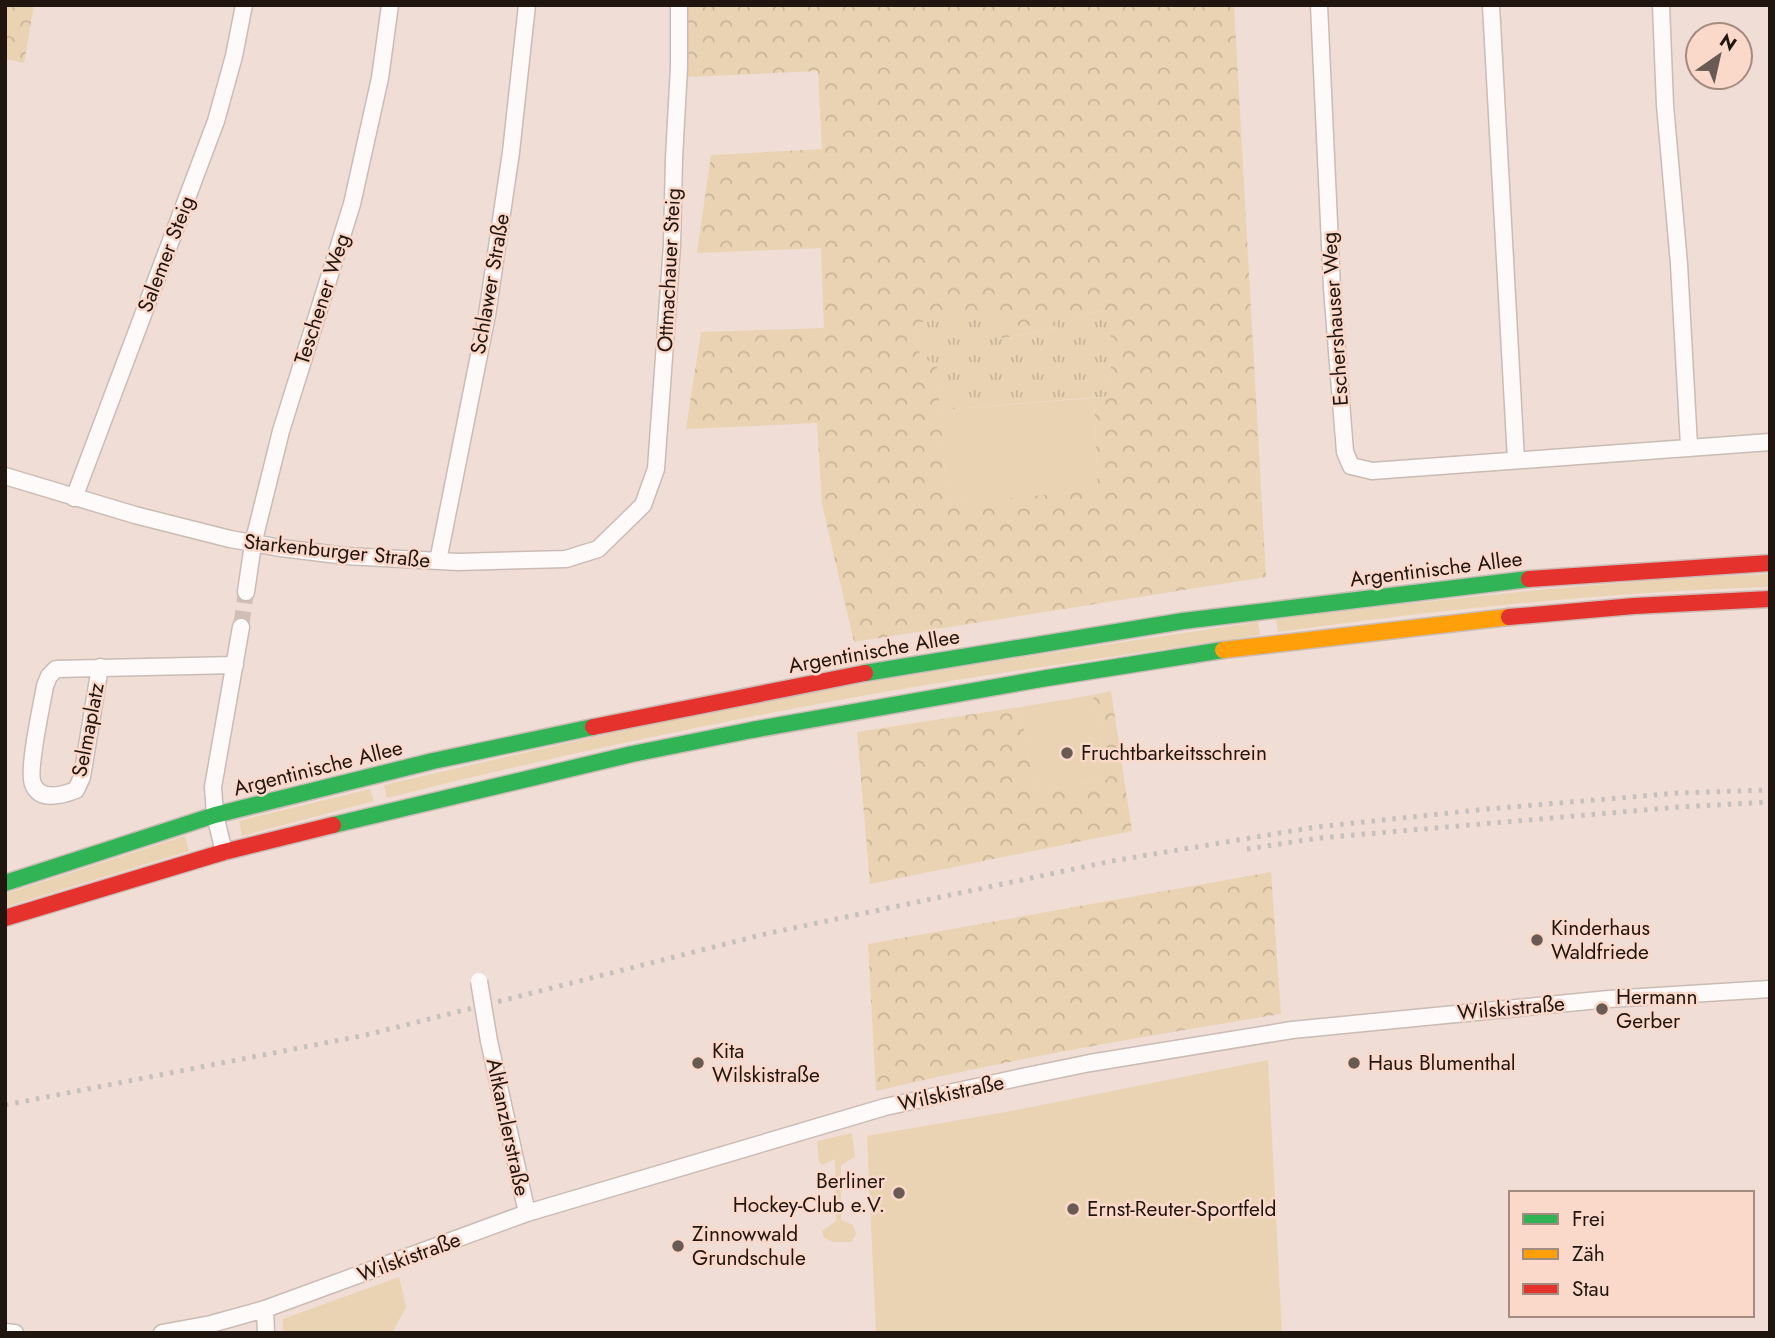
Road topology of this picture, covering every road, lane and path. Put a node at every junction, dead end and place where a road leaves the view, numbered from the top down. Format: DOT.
graph roads {
  1 [pos="244,5"];
  2 [pos="390,5"];
  3 [pos="527,5"];
  4 [pos="679,5"];
  5 [pos="1319,5"];
  6 [pos="1491,5"];
  7 [pos="1661,5"];
  8 [pos="1770,442"];
  9 [pos="1689,446"];
  10 [pos="1516,460"];
  11 [pos="5,476"];
  12 [pos="74,498"];
  13 [pos="624,526"];
  14 [pos="253,544"];
  15 [pos="438,561"];
  16 [pos="1770,564"];
  17 [pos="246,592"];
  18 [pos="1770,599"];
  19 [pos="241,627"];
  20 [pos="235,665"];
  21 [pos="100,667"];
  22 [pos="215,815"];
  23 [pos="224,852"];
  24 [pos="5,883"];
  25 [pos="5,918"];
  26 [pos="479,981"];
  27 [pos="1770,989"];
  28 [pos="527,1213"];
  29 [pos="265,1309"];
  30 [pos="5,1332"];
  31 [pos="15,1333"];
  32 [pos="162,1333"];
  33 [pos="266,1333"];
  1 -- 12 [label="street, Salemer Steig"];
  2 -- 14 [label="street, Teschener Weg"];
  3 -- 15 [label="street, Schlawer Straße"];
  4 -- 13 [label="street, Ottmachauer Steig"];
  5 -- 10 [label="street, Eschershauser Weg"];
  6 -- 10 [label="street"];
  7 -- 9 [label="street"];
  8 -- 9 [label="street, Eschershauser Weg"];
  9 -- 10 [label="street, Eschershauser Weg"];
  11 -- 12 [label="street, Starkenburger Straße"];
  12 -- 14 [label="street, Starkenburger Straße"];
  13 -- 15 [label="street, Starkenburger Straße"];
  14 -- 15 [label="street, Starkenburger Straße"];
  14 -- 17 [label="street, Teschener Weg"];
  16 -- 22 [label="main road, Argentinische Allee"];
  18 -- 23 [label="main road"];
  19 -- 20 [label="street"];
  20 -- 21 [label="street, Selmaplatz"];
  20 -- 22 [label="street"];
  21 -- 21 [label="street, Selmaplatz"];
  22 -- 23 [label="street"];
  22 -- 24 [label="main road, Argentinische Allee"];
  23 -- 25 [label="main road"];
  26 -- 28 [label="street, Altkanzlerstraße, bridge"];
  27 -- 28 [label="street, Wilskistraße"];
  28 -- 29 [label="street, Wilskistraße"];
  29 -- 32 [label="street, Wilskistraße"];
  29 -- 33 [label="street"];
  30 -- 31 [label="street"];
}
